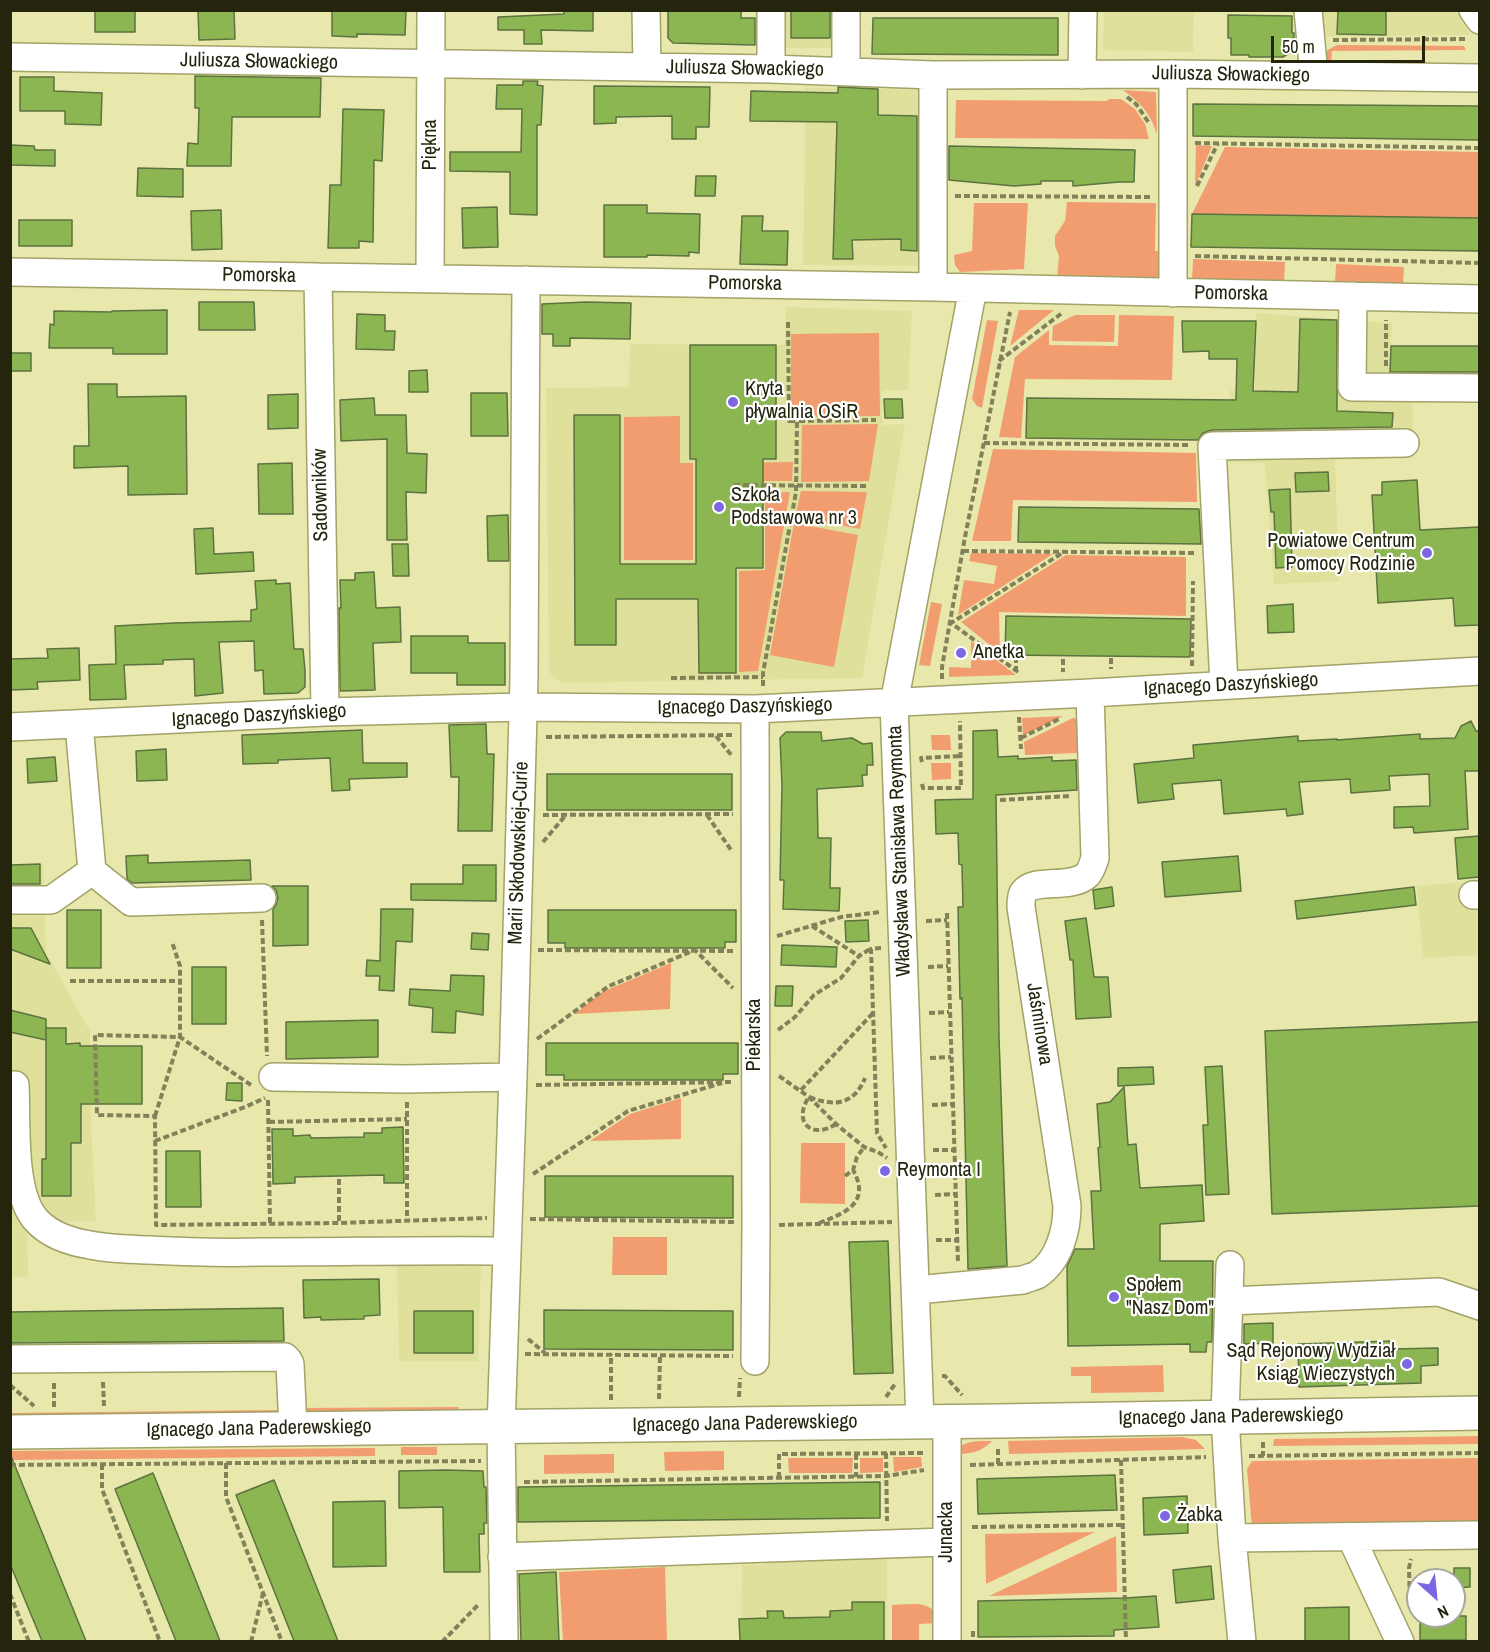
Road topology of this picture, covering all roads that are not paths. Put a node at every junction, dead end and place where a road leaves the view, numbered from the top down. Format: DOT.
graph roads {
  1 [pos="431,10"];
  2 [pos="646,10"];
  3 [pos="771,10"];
  4 [pos="846,10"];
  5 [pos="1083,10"];
  6 [pos="1308,10"];
  7 [pos="1473,10"];
  8 [pos="1474,29"];
  9 [pos="10,57"];
  10 [pos="431,64"];
  11 [pos="647,67"];
  12 [pos="771,69"];
  13 [pos="846,71"];
  14 [pos="1173,74"];
  15 [pos="933,75"];
  16 [pos="1082,75"];
  17 [pos="1314,76"];
  18 [pos="1479,78"];
  19 [pos="10,272"];
  20 [pos="318,278"];
  21 [pos="430,279"];
  22 [pos="526,280"];
  23 [pos="933,287"];
  24 [pos="974,288"];
  25 [pos="1173,293"];
  26 [pos="1353,296"];
  27 [pos="1479,299"];
  28 [pos="1479,388"];
  29 [pos="1405,443"];
  30 [pos="1479,671"];
  31 [pos="1224,685"];
  32 [pos="1090,693"];
  33 [pos="894,703"];
  34 [pos="523,707"];
  35 [pos="758,711"];
  36 [pos="325,712"];
  37 [pos="78,724"];
  38 [pos="10,727"];
  39 [pos="92,871"];
  40 [pos="262,898"];
  41 [pos="10,900"];
  42 [pos="269,1078"];
  43 [pos="521,1081"];
  44 [pos="15,1085"];
  45 [pos="507,1251"];
  46 [pos="1230,1265"];
  47 [pos="916,1290"];
  48 [pos="1229,1301"];
  49 [pos="1479,1306"];
  50 [pos="10,1359"];
  51 [pos="747,1359"];
  52 [pos="1479,1413"];
  53 [pos="1225,1416"];
  54 [pos="934,1422"];
  55 [pos="501,1427"];
  56 [pos="292,1429"];
  57 [pos="10,1432"];
  58 [pos="1479,1535"];
  59 [pos="1351,1537"];
  60 [pos="1232,1538"];
  61 [pos="946,1542"];
  62 [pos="502,1557"];
  63 [pos="504,1641"];
  64 [pos="947,1641"];
  65 [pos="1242,1641"];
  66 [pos="1400,1641"];
  1 -- 10 [label="street, Piękna"];
  2 -- 11 [label="street"];
  3 -- 12 [label="street"];
  4 -- 13 [label="street"];
  5 -- 16 [label="street"];
  6 -- 17 [label="street"];
  7 -- 8 [label="street"];
  9 -- 10 [label="street, Juliusza Słowackiego"];
  10 -- 11 [label="street, Juliusza Słowackiego"];
  10 -- 21 [label="street, Piękna"];
  11 -- 12 [label="street, Juliusza Słowackiego"];
  12 -- 13 [label="street, Juliusza Słowackiego"];
  13 -- 15 [label="street, Juliusza Słowackiego"];
  14 -- 16 [label="street, Juliusza Słowackiego"];
  14 -- 17 [label="street, Juliusza Słowackiego"];
  14 -- 25 [label="street"];
  15 -- 16 [label="street, Juliusza Słowackiego"];
  15 -- 23 [label="street"];
  17 -- 18 [label="street, Juliusza Słowackiego"];
  19 -- 20 [label="street, Pomorska"];
  20 -- 21 [label="street, Pomorska"];
  20 -- 36 [label="street, Sadowników"];
  21 -- 22 [label="street, Pomorska"];
  22 -- 23 [label="street, Pomorska"];
  22 -- 34 [label="street, Marii Skłodowskiej-Curie"];
  23 -- 24 [label="street, Pomorska"];
  24 -- 25 [label="street, Pomorska"];
  24 -- 33 [label="street, Władysława Stanisława Reymonta"];
  25 -- 26 [label="street, Pomorska"];
  26 -- 27 [label="street, Pomorska"];
  26 -- 28 [label="street"];
  29 -- 31 [label="street"];
  30 -- 31 [label="street, Ignacego Daszyńskiego"];
  31 -- 32 [label="street, Ignacego Daszyńskiego"];
  32 -- 33 [label="street, Ignacego Daszyńskiego"];
  32 -- 47 [label="street, Jaśminowa"];
  33 -- 35 [label="street, Ignacego Daszyńskiego"];
  33 -- 47 [label="street, Władysława Stanisława Reymonta"];
  34 -- 35 [label="street, Ignacego Daszyńskiego"];
  34 -- 36 [label="street, Ignacego Daszyńskiego"];
  34 -- 43 [label="street, Marii Skłodowskiej-Curie"];
  35 -- 51 [label="street, Piekarska"];
  36 -- 37 [label="street, Ignacego Daszyńskiego"];
  37 -- 38 [label="street, Ignacego Daszyńskiego"];
  37 -- 39 [label="street"];
  39 -- 40 [label="street"];
  39 -- 41 [label="street"];
  42 -- 43 [label="street"];
  43 -- 45 [label="street, Marii Skłodowskiej-Curie"];
  44 -- 45 [label="street"];
  45 -- 55 [label="street, Marii Skłodowskiej-Curie"];
  46 -- 48 [label="street"];
  47 -- 54 [label="street, Władysława Stanisława Reymonta"];
  48 -- 49 [label="street"];
  48 -- 53 [label="street"];
  50 -- 56 [label="street"];
  52 -- 53 [label="main road, Ignacego Jana Paderewskiego"];
  53 -- 54 [label="main road, Ignacego Jana Paderewskiego"];
  53 -- 60 [label="street"];
  54 -- 55 [label="main road, Ignacego Jana Paderewskiego"];
  54 -- 61 [label="street, Junacka"];
  55 -- 56 [label="main road, Ignacego Jana Paderewskiego"];
  55 -- 62 [label="street, Marii Skłodowskiej-Curie"];
  56 -- 57 [label="main road, Ignacego Jana Paderewskiego"];
  58 -- 59 [label="street"];
  59 -- 60 [label="street"];
  59 -- 66 [label="street"];
  60 -- 65 [label="street"];
  61 -- 62 [label="street"];
  61 -- 64 [label="street, Junacka"];
  62 -- 63 [label="street, Marii Skłodowskiej-Curie"];
}
